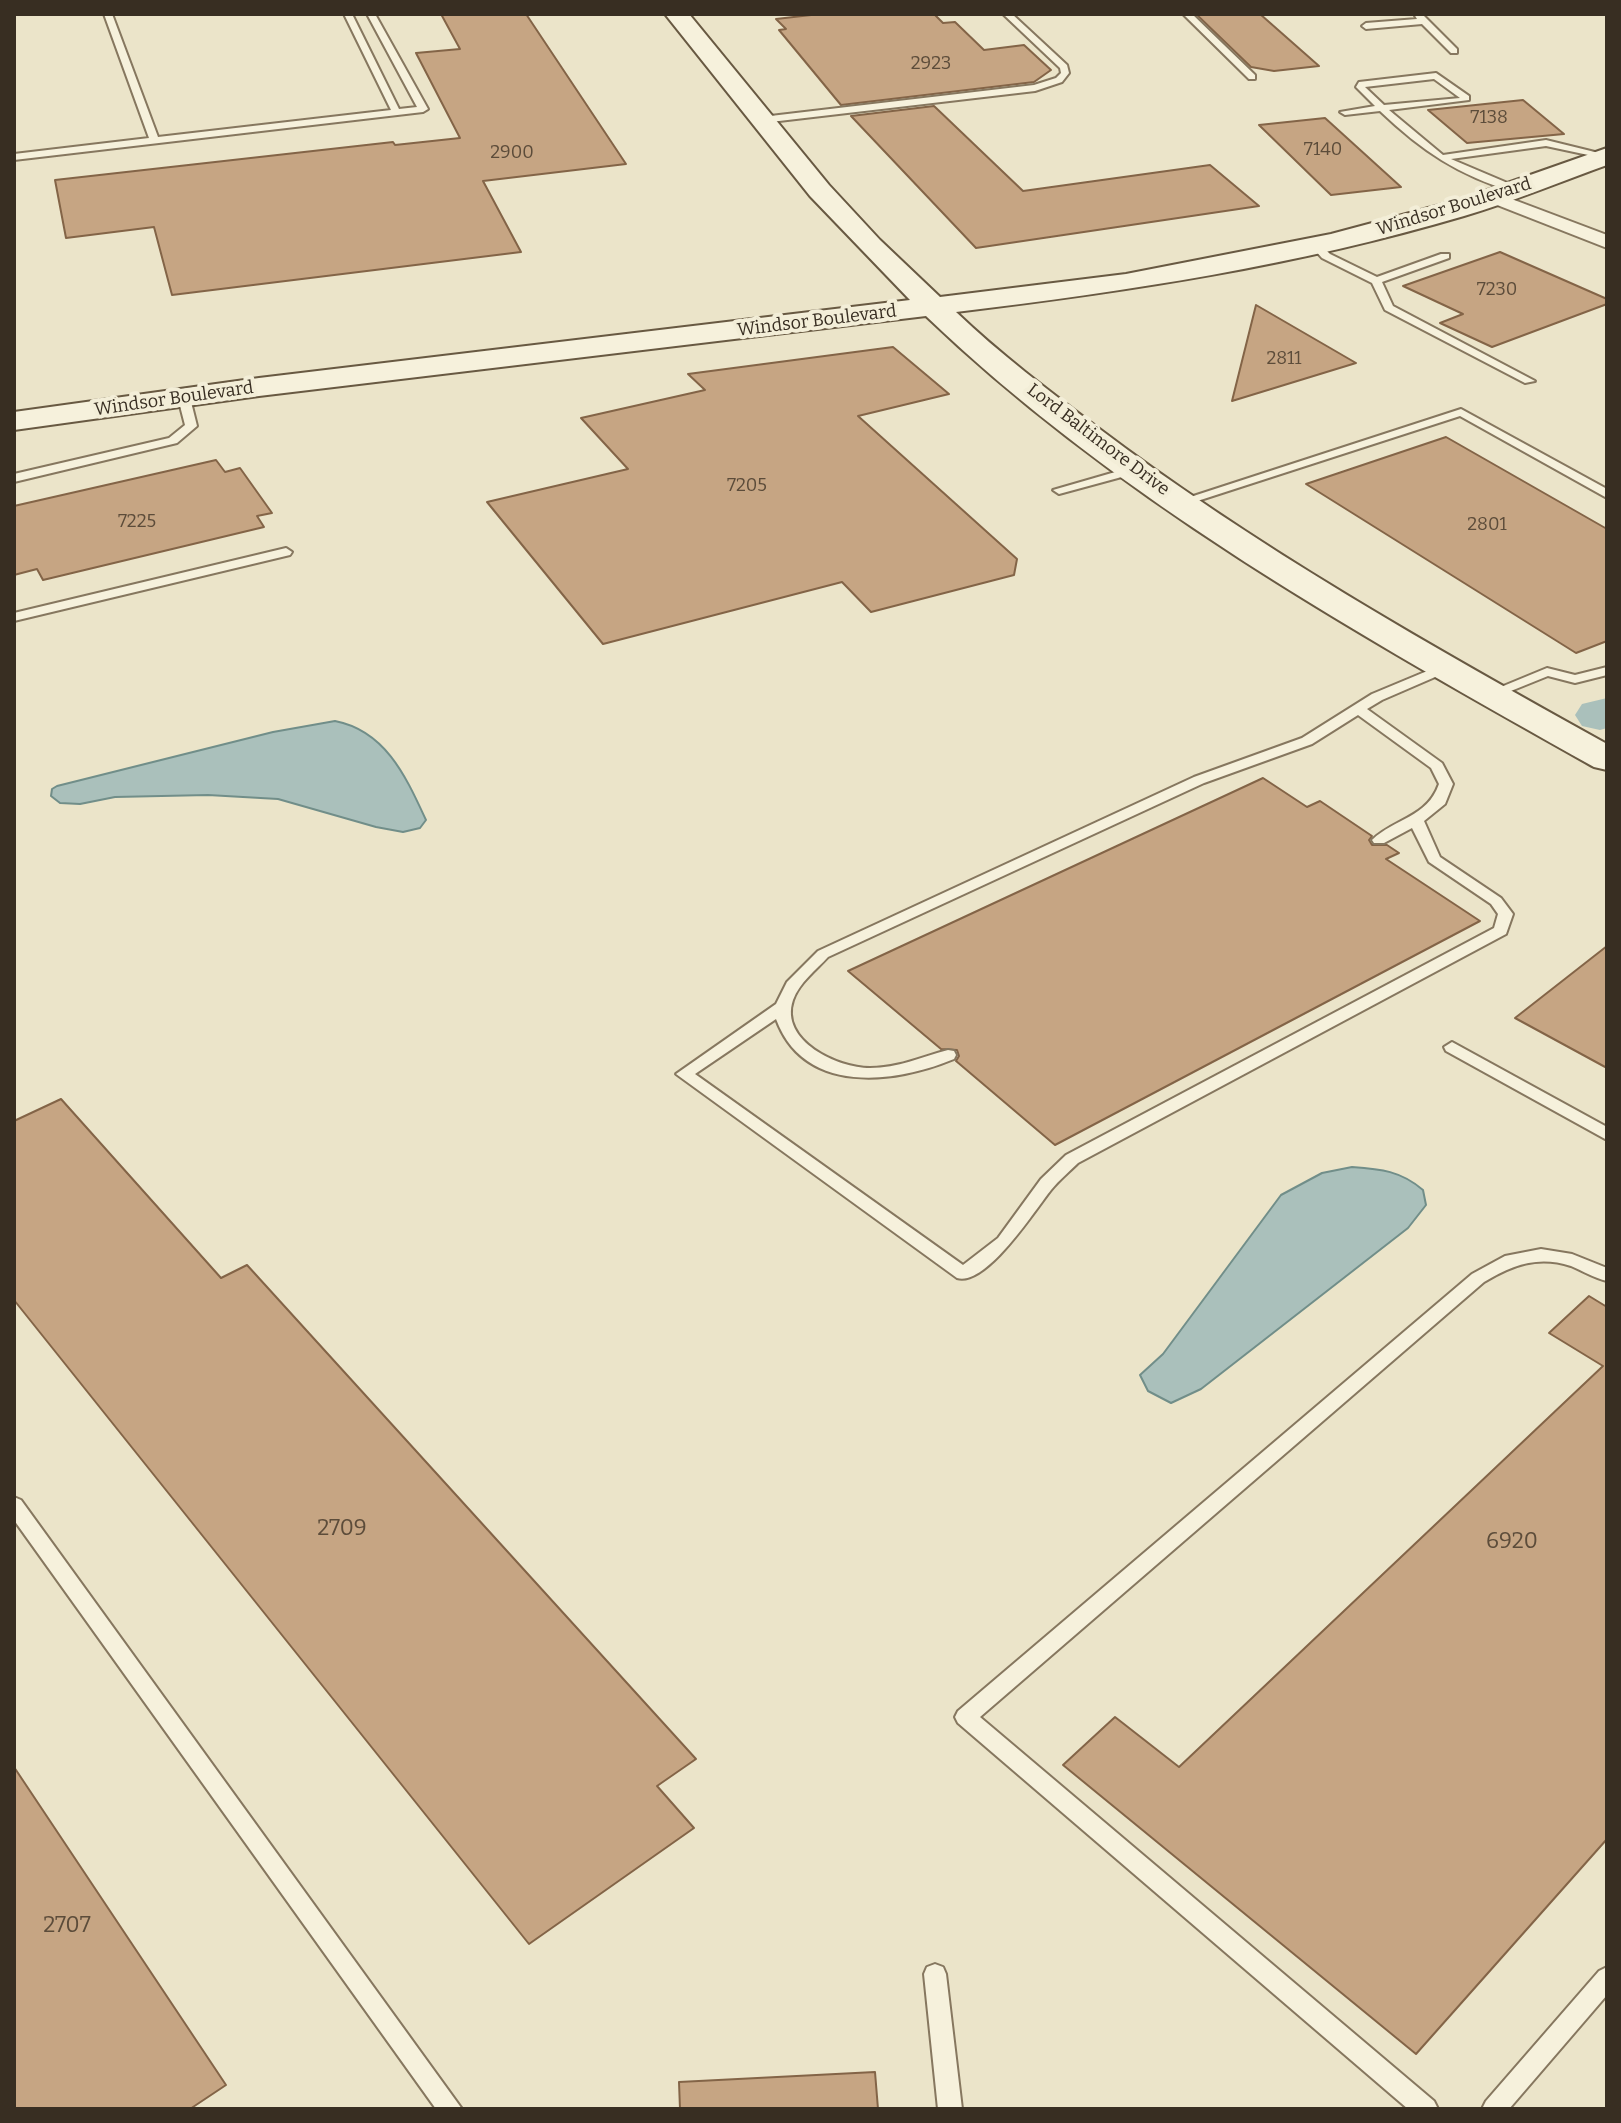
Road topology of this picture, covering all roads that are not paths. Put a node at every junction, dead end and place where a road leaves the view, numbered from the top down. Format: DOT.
graph roads {
  1 [pos="108,14"];
  2 [pos="348,14"];
  3 [pos="371,14"];
  4 [pos="677,14"];
  5 [pos="1007,14"];
  6 [pos="1187,14"];
  7 [pos="1421,18"];
  8 [pos="1366,26"];
  9 [pos="1454,51"];
  10 [pos="1252,77"];
  11 [pos="1383,108"];
  12 [pos="396,112"];
  13 [pos="1345,112"];
  14 [pos="762,120"];
  15 [pos="155,141"];
  16 [pos="1606,156"];
  17 [pos="14,157"];
  18 [pos="1441,158"];
  19 [pos="1504,193"];
  20 [pos="1607,242"];
  21 [pos="1317,247"];
  22 [pos="1445,256"];
  23 [pos="1376,281"];
  24 [pos="934,307"];
  25 [pos="1529,381"];
  26 [pos="184,398"];
  27 [pos="14,421"];
  28 [pos="1136,470"];
  29 [pos="14,478"];
  30 [pos="1059,490"];
  31 [pos="1607,494"];
  32 [pos="1181,502"];
  33 [pos="286,552"];
  34 [pos="14,617"];
  35 [pos="1444,668"];
  36 [pos="1607,671"];
  37 [pos="1491,694"];
  38 [pos="1357,708"];
  39 [pos="1607,759"];
  40 [pos="1416,820"];
  41 [pos="1379,840"];
  42 [pos="783,1007"];
  43 [pos="1452,1047"];
  44 [pos="948,1055"];
  45 [pos="1607,1134"];
  46 [pos="1607,1275"];
  47 [pos="14,1505"];
  48 [pos="935,1974"];
  49 [pos="1607,1978"];
  50 [pos="450,2109"];
  51 [pos="950,2109"];
  52 [pos="1426,2109"];
  53 [pos="1494,2109"];
  1 -- 15 [label="lane"];
  2 -- 12 [label="lane"];
  3 -- 12 [label="lane"];
  4 -- 14 [label="main road, Lord Baltimore Drive"];
  5 -- 14 [label="lane"];
  6 -- 10 [label="lane"];
  7 -- 8 [label="lane"];
  7 -- 9 [label="lane"];
  11 -- 11 [label="lane"];
  11 -- 13 [label="lane"];
  11 -- 18 [label="lane"];
  12 -- 15 [label="lane"];
  14 -- 24 [label="main road, Lord Baltimore Drive"];
  15 -- 17 [label="lane"];
  16 -- 18 [label="lane"];
  16 -- 19 [label="main road, Windsor Boulevard"];
  18 -- 19 [label="lane"];
  19 -- 20 [label="street"];
  19 -- 21 [label="main road, Windsor Boulevard"];
  21 -- 23 [label="lane"];
  21 -- 24 [label="main road, Windsor Boulevard"];
  22 -- 23 [label="lane"];
  23 -- 25 [label="lane"];
  24 -- 26 [label="main road, Windsor Boulevard"];
  24 -- 28 [label="main road, Lord Baltimore Drive"];
  26 -- 27 [label="main road, Windsor Boulevard"];
  26 -- 29 [label="lane"];
  28 -- 30 [label="lane"];
  28 -- 32 [label="main road, Lord Baltimore Drive"];
  31 -- 32 [label="lane"];
  32 -- 35 [label="main road, Lord Baltimore Drive"];
  33 -- 34 [label="lane"];
  35 -- 37 [label="main road, Lord Baltimore Drive"];
  35 -- 38 [label="lane"];
  36 -- 37 [label="lane"];
  37 -- 39 [label="main road, Lord Baltimore Drive"];
  38 -- 40 [label="lane"];
  38 -- 42 [label="lane"];
  40 -- 41 [label="lane"];
  40 -- 42 [label="lane"];
  42 -- 44 [label="lane"];
  43 -- 45 [label="lane"];
  46 -- 52 [label="lane"];
  47 -- 50 [label="lane"];
  48 -- 51 [label="lane"];
  49 -- 53 [label="lane"];
}
